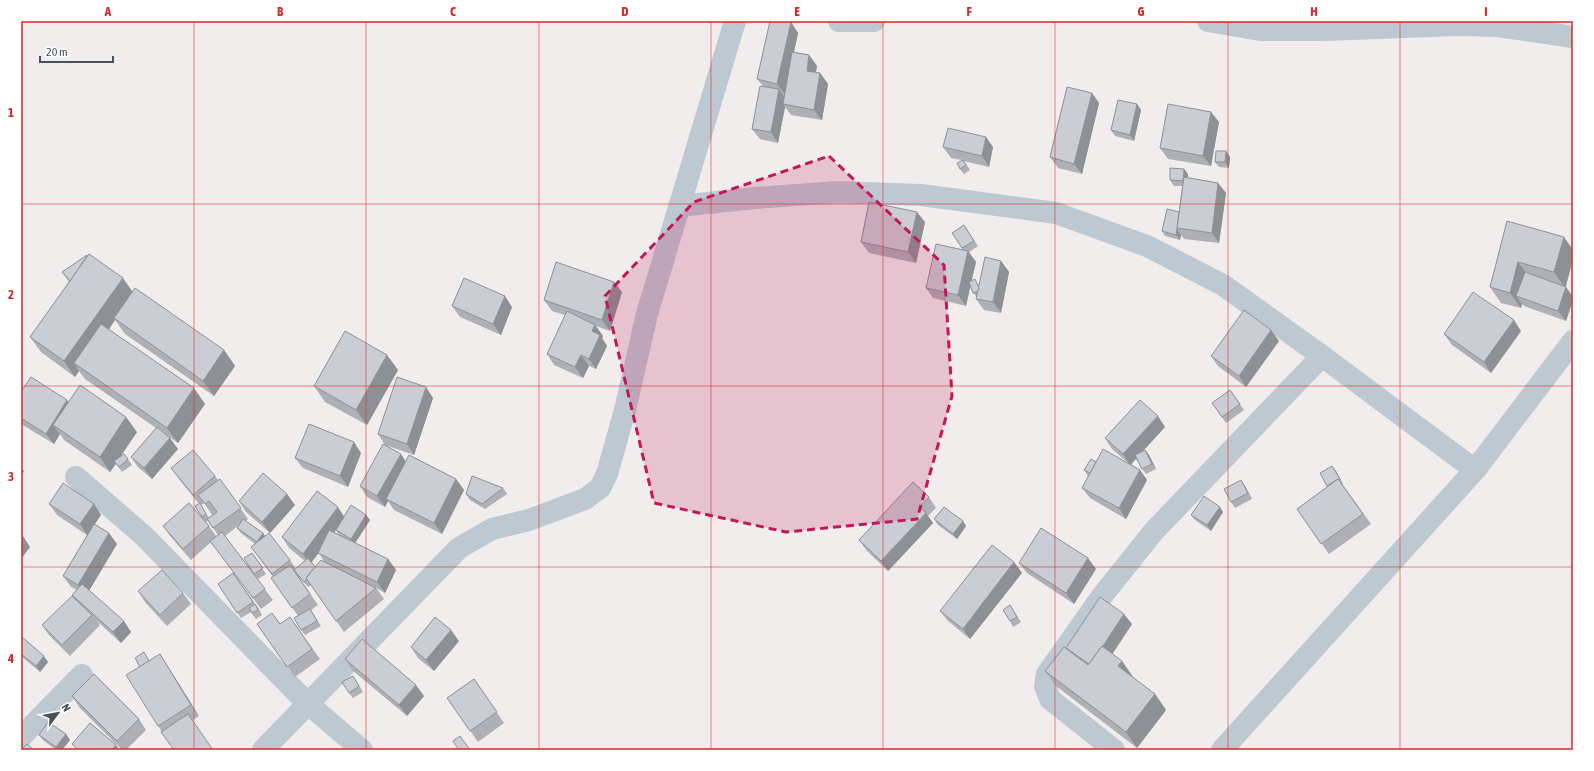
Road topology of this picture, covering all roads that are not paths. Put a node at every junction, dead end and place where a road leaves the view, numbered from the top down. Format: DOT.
graph roads {
  1 [pos="735,21"];
  2 [pos="839,21"];
  3 [pos="874,21"];
  4 [pos="1208,21"];
  5 [pos="1498,23"];
  6 [pos="1573,37"];
  7 [pos="679,206"];
  8 [pos="1573,341"];
  9 [pos="1322,356"];
  10 [pos="1475,470"];
  11 [pos="76,477"];
  12 [pos="82,675"];
  13 [pos="307,704"];
  14 [pos="21,737"];
  15 [pos="263,750"];
  16 [pos="362,750"];
  17 [pos="1114,750"];
  18 [pos="1222,750"];
  1 -- 7 [label="street"];
  2 -- 3 [label="street"];
  4 -- 5 [label="street"];
  5 -- 6 [label="street"];
  7 -- 9 [label="street"];
  7 -- 13 [label="street"];
  8 -- 10 [label="street"];
  9 -- 10 [label="street"];
  9 -- 17 [label="street"];
  10 -- 18 [label="street"];
  11 -- 13 [label="street"];
  12 -- 14 [label="street"];
  13 -- 15 [label="street"];
  13 -- 16 [label="street"];
}
